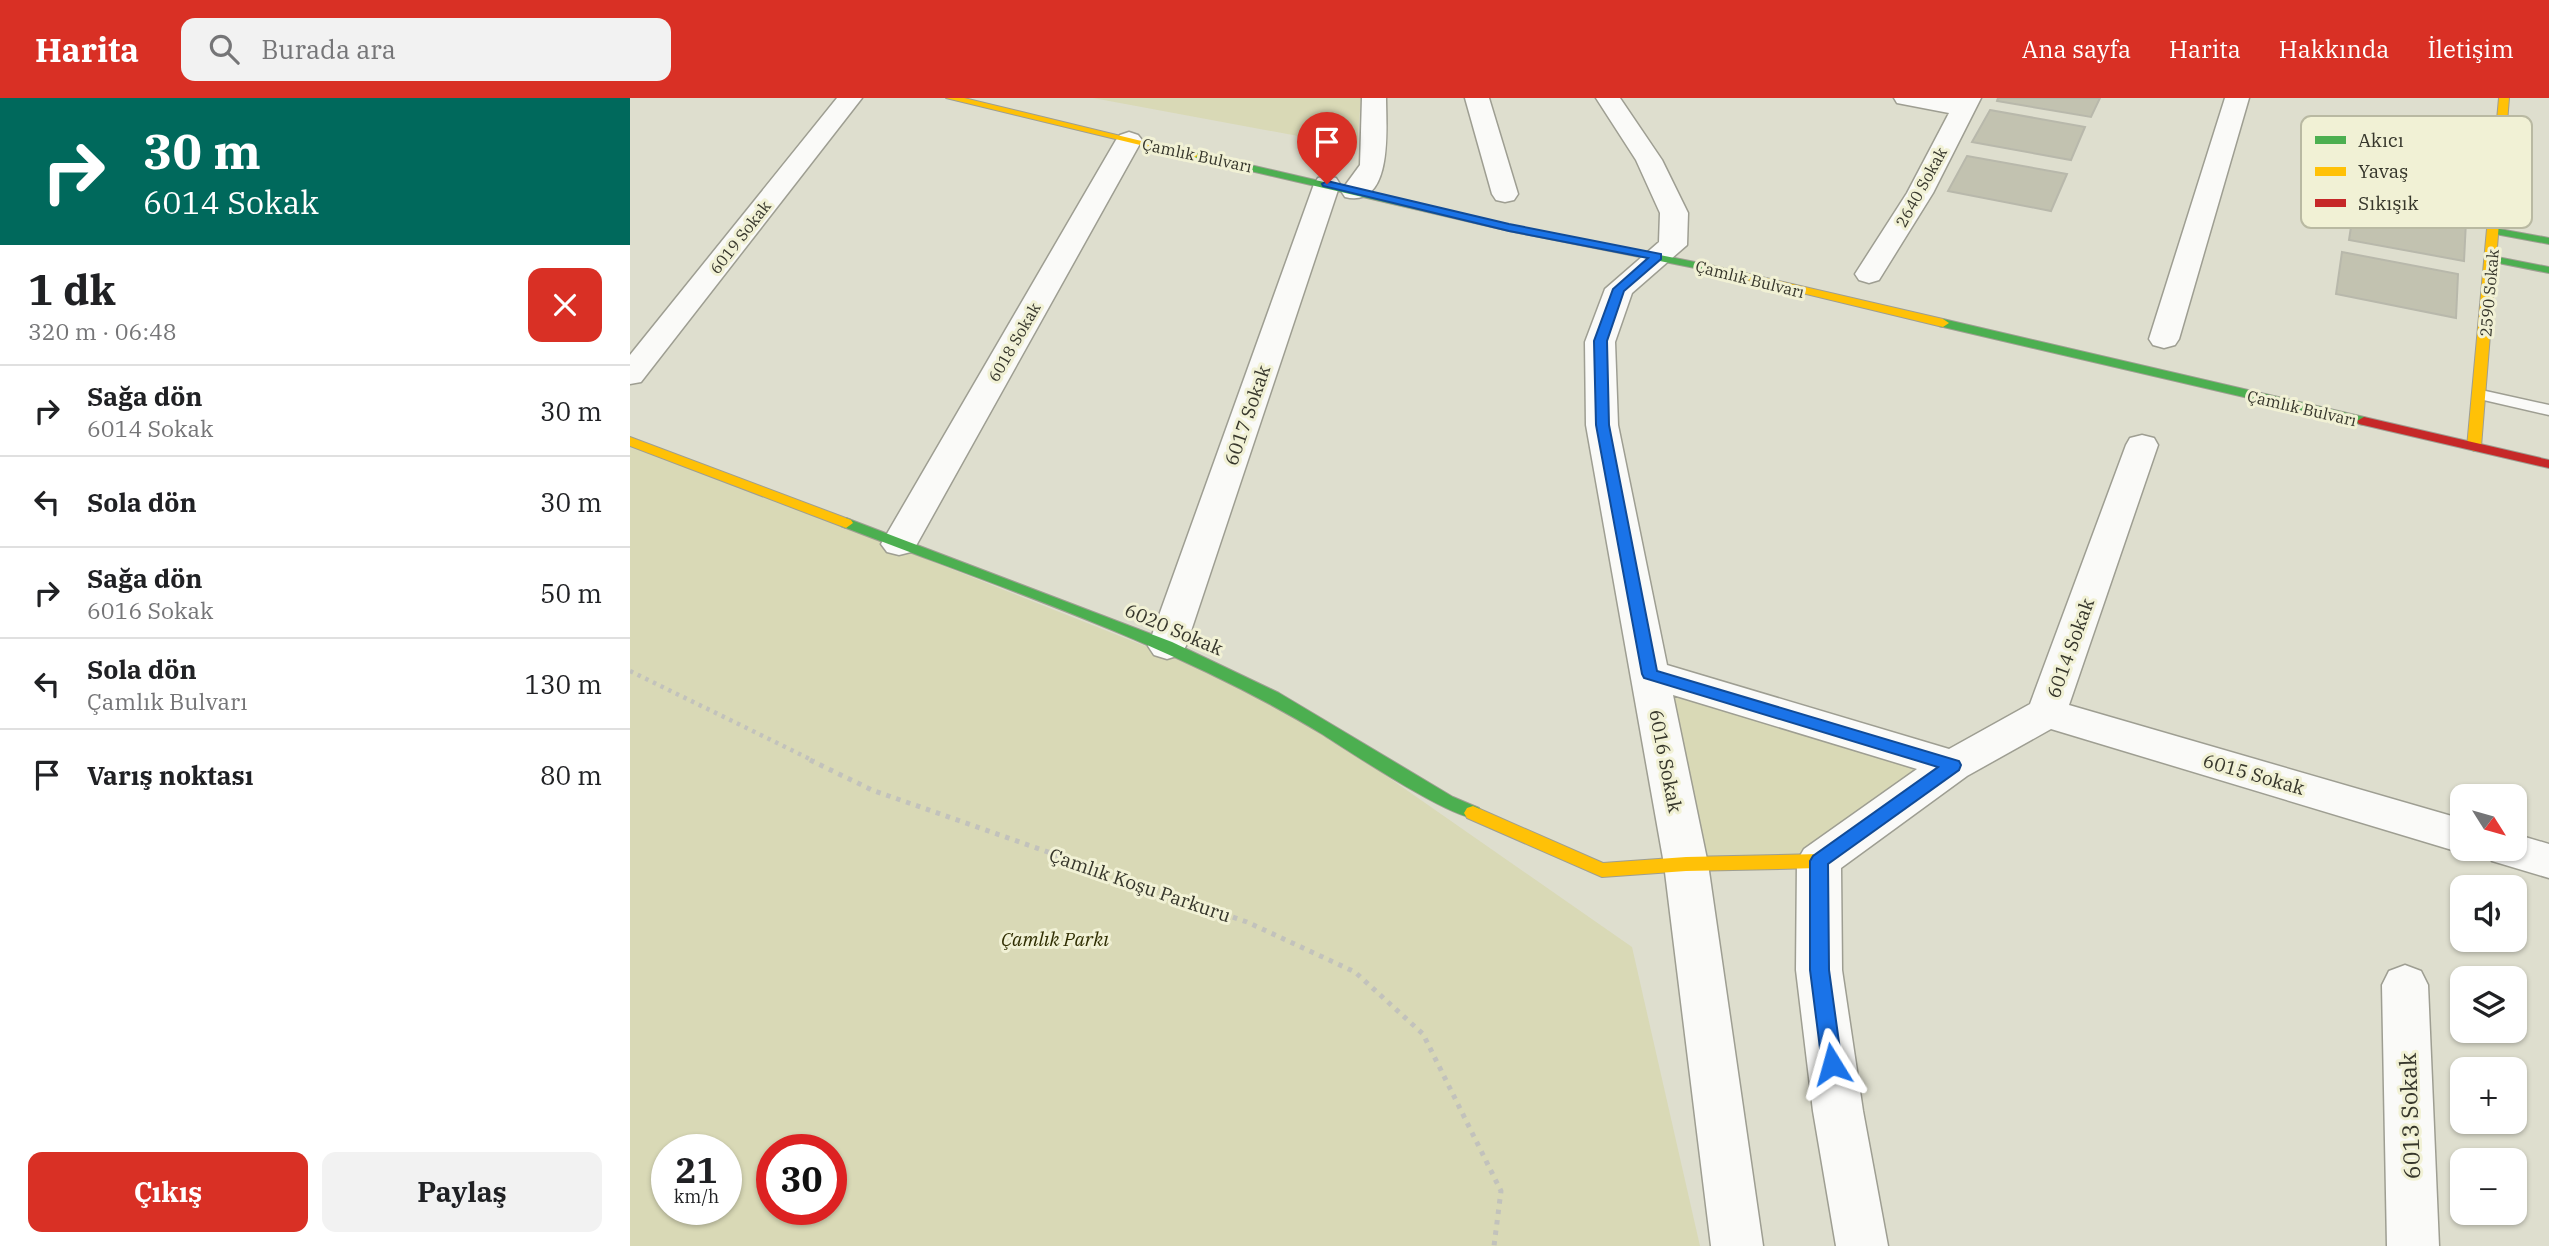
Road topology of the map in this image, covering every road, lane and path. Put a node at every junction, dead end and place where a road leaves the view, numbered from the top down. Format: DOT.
graph roads {
  1 [pos="850,98"];
  2 [pos="951,98"];
  3 [pos="1374,98"];
  4 [pos="1477,98"];
  5 [pos="1608,98"];
  6 [pos="1906,98"];
  7 [pos="2237,98"];
  8 [pos="2504,98"];
  9 [pos="1966,103"];
  10 [pos="2503,116"];
  11 [pos="1129,140"];
  12 [pos="1340,188"];
  13 [pos="1505,194"];
  14 [pos="2494,228"];
  15 [pos="2494,231"];
  16 [pos="2549,241"];
  17 [pos="1657,256"];
  18 [pos="2492,259"];
  19 [pos="2549,270"];
  20 [pos="1869,274"];
  21 [pos="2164,339"];
  22 [pos="630,375"];
  23 [pos="2481,395"];
  24 [pos="2549,410"];
  25 [pos="630,442"];
  26 [pos="2142,445"];
  27 [pos="2474,447"];
  28 [pos="2549,464"];
  29 [pos="899,544"];
  30 [pos="1167,646"];
  31 [pos="630,671"];
  32 [pos="1650,674"];
  33 [pos="2047,713"];
  34 [pos="1953,765"];
  35 [pos="2450,832"];
  36 [pos="2527,855"];
  37 [pos="1819,861"];
  38 [pos="2549,861"];
  39 [pos="1686,864"];
  40 [pos="2405,985"];
  41 [pos="1494,1246"];
  42 [pos="1737,1246"];
  43 [pos="1862,1246"];
  44 [pos="2413,1246"];
  1 -- 22 [label="street, 6019 Sokak"];
  2 -- 11 [label="street, Çamlık Bulvarı"];
  3 -- 12 [label="street, 6017 Sokak"];
  4 -- 13 [label="street"];
  5 -- 17 [label="street, 6016 Sokak"];
  6 -- 9 [label="street"];
  7 -- 21 [label="street"];
  8 -- 10 [label="street, 2590 Sokak"];
  9 -- 20 [label="street, 2640 Sokak"];
  11 -- 12 [label="street, Çamlık Bulvarı"];
  11 -- 29 [label="street, 6018 Sokak"];
  12 -- 17 [label="street, Çamlık Bulvarı"];
  12 -- 30 [label="street, 6017 Sokak"];
  14 -- 15 [label="street, 2590 Sokak"];
  15 -- 16 [label="street"];
  15 -- 18 [label="street, 2590 Sokak"];
  17 -- 27 [label="street, Çamlık Bulvarı"];
  17 -- 32 [label="street, 6016 Sokak"];
  18 -- 19 [label="street"];
  18 -- 23 [label="street, 2590 Sokak"];
  23 -- 24 [label="lane"];
  23 -- 27 [label="street, 2590 Sokak"];
  25 -- 29 [label="street, 6020 Sokak"];
  26 -- 33 [label="street, 6014 Sokak"];
  27 -- 28 [label="street, Çamlık Bulvarı"];
  29 -- 30 [label="street, 6020 Sokak"];
  30 -- 39 [label="street, 6020 Sokak"];
  31 -- 41 [label="path, Çamlık Koşu Parkuru"];
  32 -- 34 [label="street"];
  32 -- 39 [label="street, 6016 Sokak"];
  33 -- 34 [label="street, 6014 Sokak"];
  33 -- 35 [label="street, 6015 Sokak"];
  34 -- 37 [label="street, 6014 Sokak"];
  36 -- 38 [label="street"];
  37 -- 39 [label="street, 6020 Sokak"];
  37 -- 43 [label="street"];
  39 -- 42 [label="street, 6016 Sokak"];
  40 -- 44 [label="street, 6013 Sokak"];
}
